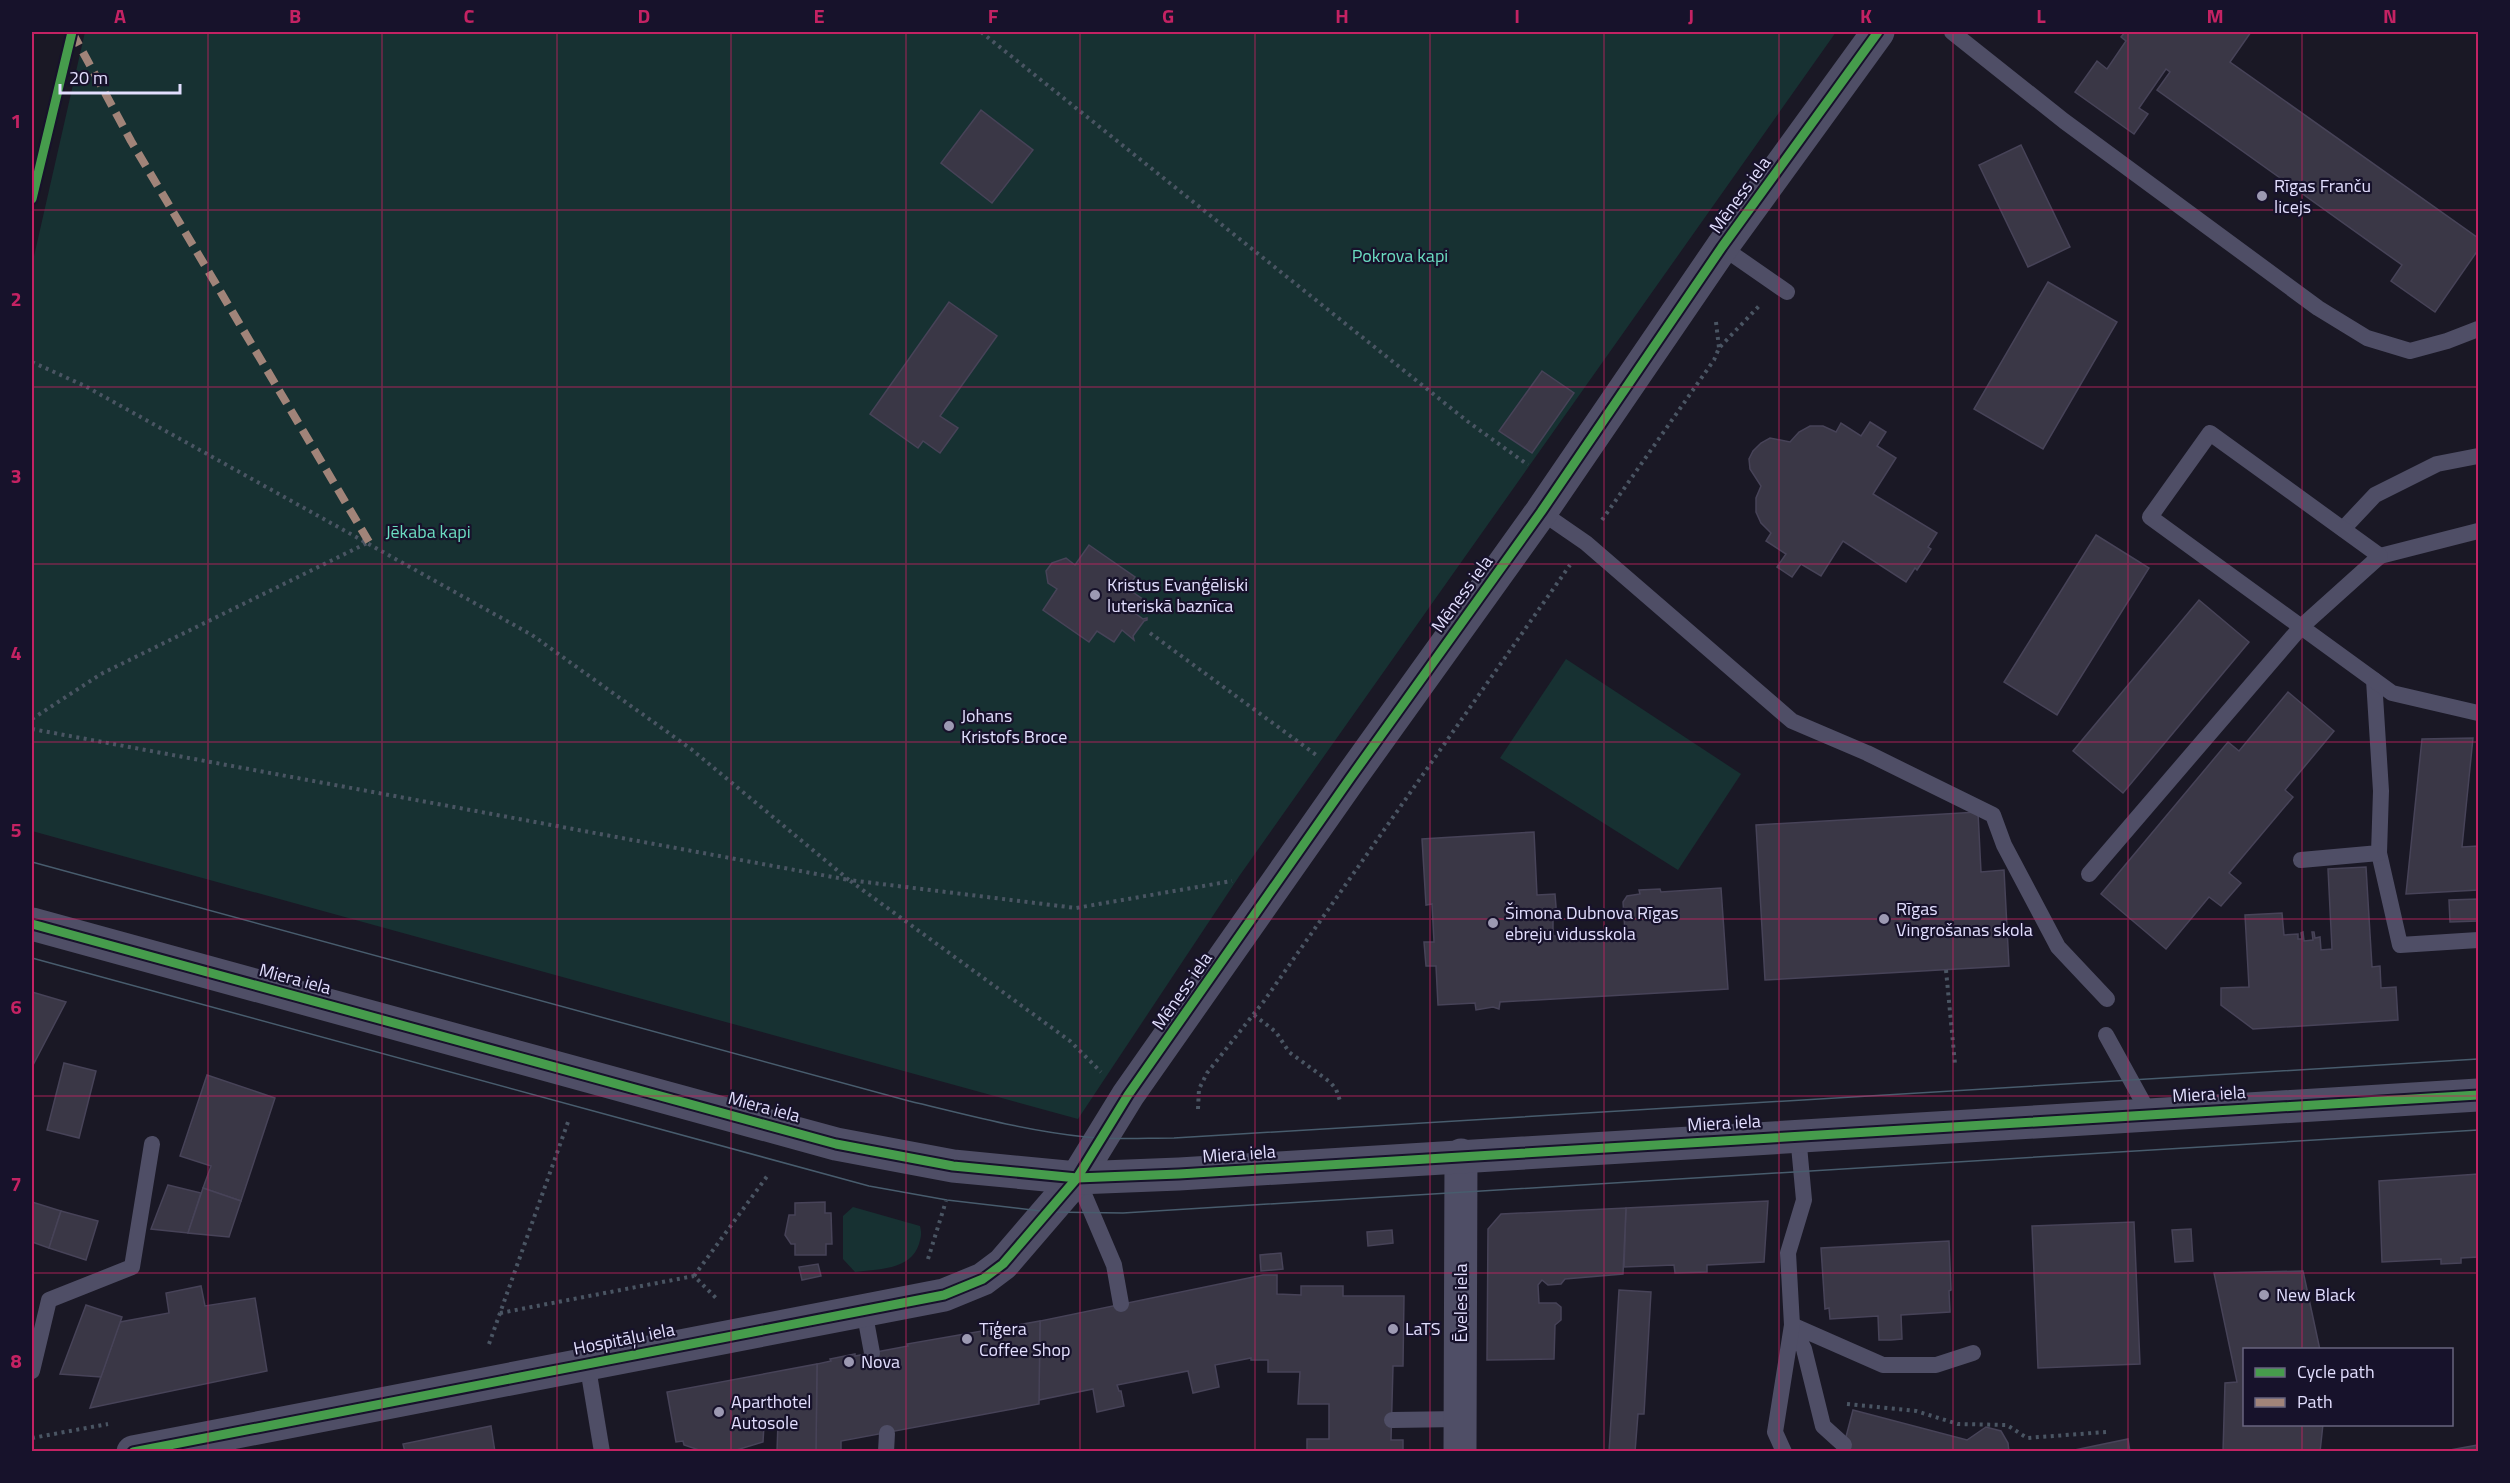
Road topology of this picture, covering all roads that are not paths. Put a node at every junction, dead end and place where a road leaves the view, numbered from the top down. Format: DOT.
graph roads {
  1 [pos="1878,32"];
  2 [pos="1952,32"];
  3 [pos="1722,247"];
  4 [pos="1781,287"];
  5 [pos="2478,329"];
  6 [pos="2478,456"];
  7 [pos="1549,500"];
  8 [pos="2343,529"];
  9 [pos="2478,531"];
  10 [pos="2380,556"];
  11 [pos="2301,627"];
  12 [pos="2374,680"];
  13 [pos="2478,713"];
  14 [pos="2379,853"];
  15 [pos="2301,860"];
  16 [pos="2089,874"];
  17 [pos="32,924"];
  18 [pos="2478,940"];
  19 [pos="2107,999"];
  20 [pos="2106,1035"];
  21 [pos="2478,1095"];
  22 [pos="2150,1114"];
  23 [pos="1798,1135"];
  24 [pos="152,1144"];
  25 [pos="1461,1155"];
  26 [pos="1077,1178"];
  27 [pos="1121,1304"];
  28 [pos="864,1310"];
  29 [pos="1792,1325"];
  30 [pos="872,1353"];
  31 [pos="1973,1353"];
  32 [pos="587,1362"];
  33 [pos="32,1371"];
  34 [pos="1460,1419"];
  35 [pos="1392,1420"];
  36 [pos="887,1432"];
  37 [pos="1844,1445"];
  38 [pos="173,1448"];
  39 [pos="133,1452"];
  40 [pos="602,1452"];
  41 [pos="886,1452"];
  42 [pos="1460,1452"];
  43 [pos="1784,1452"];
  1 -- 3 [label="street, Mēness iela"];
  2 -- 5 [label="lane"];
  3 -- 4 [label="lane"];
  3 -- 7 [label="street, Mēness iela"];
  6 -- 8 [label="lane"];
  7 -- 19 [label="lane"];
  7 -- 26 [label="street, Mēness iela"];
  8 -- 10 [label="lane"];
  8 -- 11 [label="lane"];
  9 -- 10 [label="lane"];
  10 -- 11 [label="lane"];
  11 -- 12 [label="lane"];
  11 -- 16 [label="lane"];
  12 -- 13 [label="lane"];
  12 -- 14 [label="lane"];
  14 -- 15 [label="lane"];
  14 -- 18 [label="lane"];
  17 -- 26 [label="street, Miera iela"];
  20 -- 22 [label="lane"];
  21 -- 22 [label="street, Miera iela"];
  22 -- 23 [label="street, Miera iela"];
  23 -- 25 [label="street, Miera iela"];
  23 -- 29 [label="lane"];
  24 -- 33 [label="lane"];
  25 -- 26 [label="street, Miera iela"];
  25 -- 34 [label="street, Ēveles iela"];
  26 -- 27 [label="lane"];
  26 -- 28 [label="street, Hospitāļu iela"];
  28 -- 30 [label="lane"];
  28 -- 32 [label="street, Hospitāļu iela"];
  29 -- 31 [label="lane"];
  29 -- 37 [label="lane"];
  29 -- 43 [label="lane"];
  32 -- 38 [label="street, Hospitāļu iela"];
  32 -- 40 [label="lane"];
  34 -- 35 [label="lane"];
  34 -- 42 [label="street, Ēveles iela"];
  36 -- 41 [label="lane"];
  38 -- 39 [label="street, Hospitāļu iela"];
}
